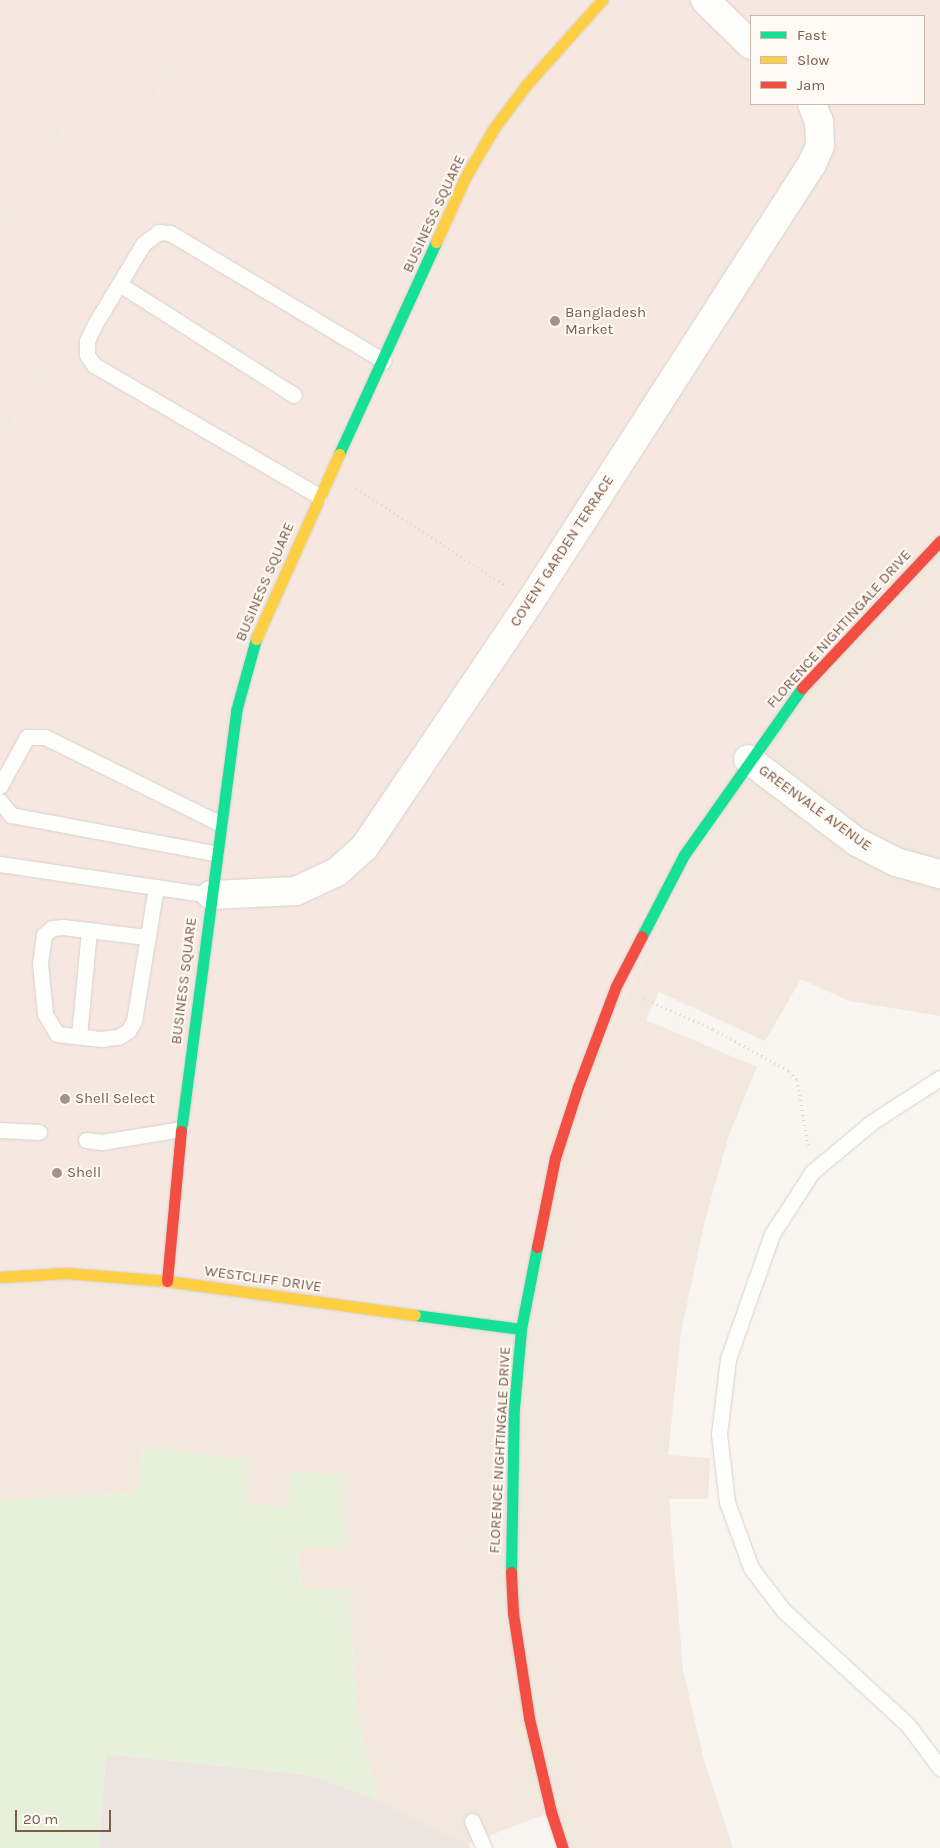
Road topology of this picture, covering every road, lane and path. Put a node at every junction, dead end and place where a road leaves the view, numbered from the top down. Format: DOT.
graph roads {
  1 [pos="602,0"];
  2 [pos="705,0"];
  3 [pos="750,44"];
  4 [pos="812,105"];
  5 [pos="119,284"];
  6 [pos="384,361"];
  7 [pos="294,395"];
  8 [pos="331,471"];
  9 [pos="318,496"];
  10 [pos="940,541"];
  11 [pos="491,576"];
  12 [pos="748,759"];
  13 [pos="0,786"];
  14 [pos="0,801"];
  15 [pos="219,823"];
  16 [pos="215,853"];
  17 [pos="0,864"];
  18 [pos="940,874"];
  19 [pos="156,887"];
  20 [pos="210,894"];
  21 [pos="89,930"];
  22 [pos="147,937"];
  23 [pos="616,986"];
  24 [pos="79,1036"];
  25 [pos="940,1078"];
  26 [pos="181,1129"];
  27 [pos="0,1130"];
  28 [pos="39,1132"];
  29 [pos="86,1140"];
  30 [pos="812,1172"];
  31 [pos="0,1277"];
  32 [pos="167,1281"];
  33 [pos="521,1329"];
  34 [pos="940,1768"];
  35 [pos="472,1821"];
  36 [pos="484,1848"];
  37 [pos="563,1848"];
  1 -- 6 [label="street, BUSINESS SQUARE"];
  2 -- 3 [label="street"];
  4 -- 20 [label="street, COVENT GARDEN TERRACE"];
  5 -- 6 [label="lane"];
  5 -- 7 [label="lane"];
  5 -- 9 [label="lane"];
  6 -- 8 [label="street, BUSINESS SQUARE"];
  8 -- 9 [label="street, BUSINESS SQUARE"];
  8 -- 11 [label="path"];
  9 -- 15 [label="street, BUSINESS SQUARE"];
  10 -- 12 [label="street, FLORENCE NIGHTINGALE DRIVE"];
  12 -- 18 [label="street, GREENVALE AVENUE"];
  12 -- 23 [label="street, FLORENCE NIGHTINGALE DRIVE"];
  13 -- 15 [label="lane"];
  14 -- 16 [label="lane"];
  15 -- 16 [label="street, BUSINESS SQUARE"];
  16 -- 20 [label="street, BUSINESS SQUARE"];
  17 -- 19 [label="lane"];
  19 -- 20 [label="lane"];
  19 -- 22 [label="lane"];
  20 -- 26 [label="street, BUSINESS SQUARE"];
  21 -- 22 [label="lane"];
  21 -- 24 [label="lane"];
  21 -- 24 [label="lane"];
  22 -- 24 [label="lane"];
  23 -- 30 [label="path"];
  23 -- 33 [label="street, FLORENCE NIGHTINGALE DRIVE"];
  25 -- 30 [label="lane"];
  26 -- 29 [label="lane"];
  26 -- 32 [label="street, BUSINESS SQUARE"];
  27 -- 28 [label="lane"];
  30 -- 34 [label="lane"];
  31 -- 32 [label="street, WESTCLIFF DRIVE"];
  32 -- 33 [label="street, WESTCLIFF DRIVE"];
  33 -- 37 [label="street, FLORENCE NIGHTINGALE DRIVE"];
  35 -- 36 [label="lane"];
}
